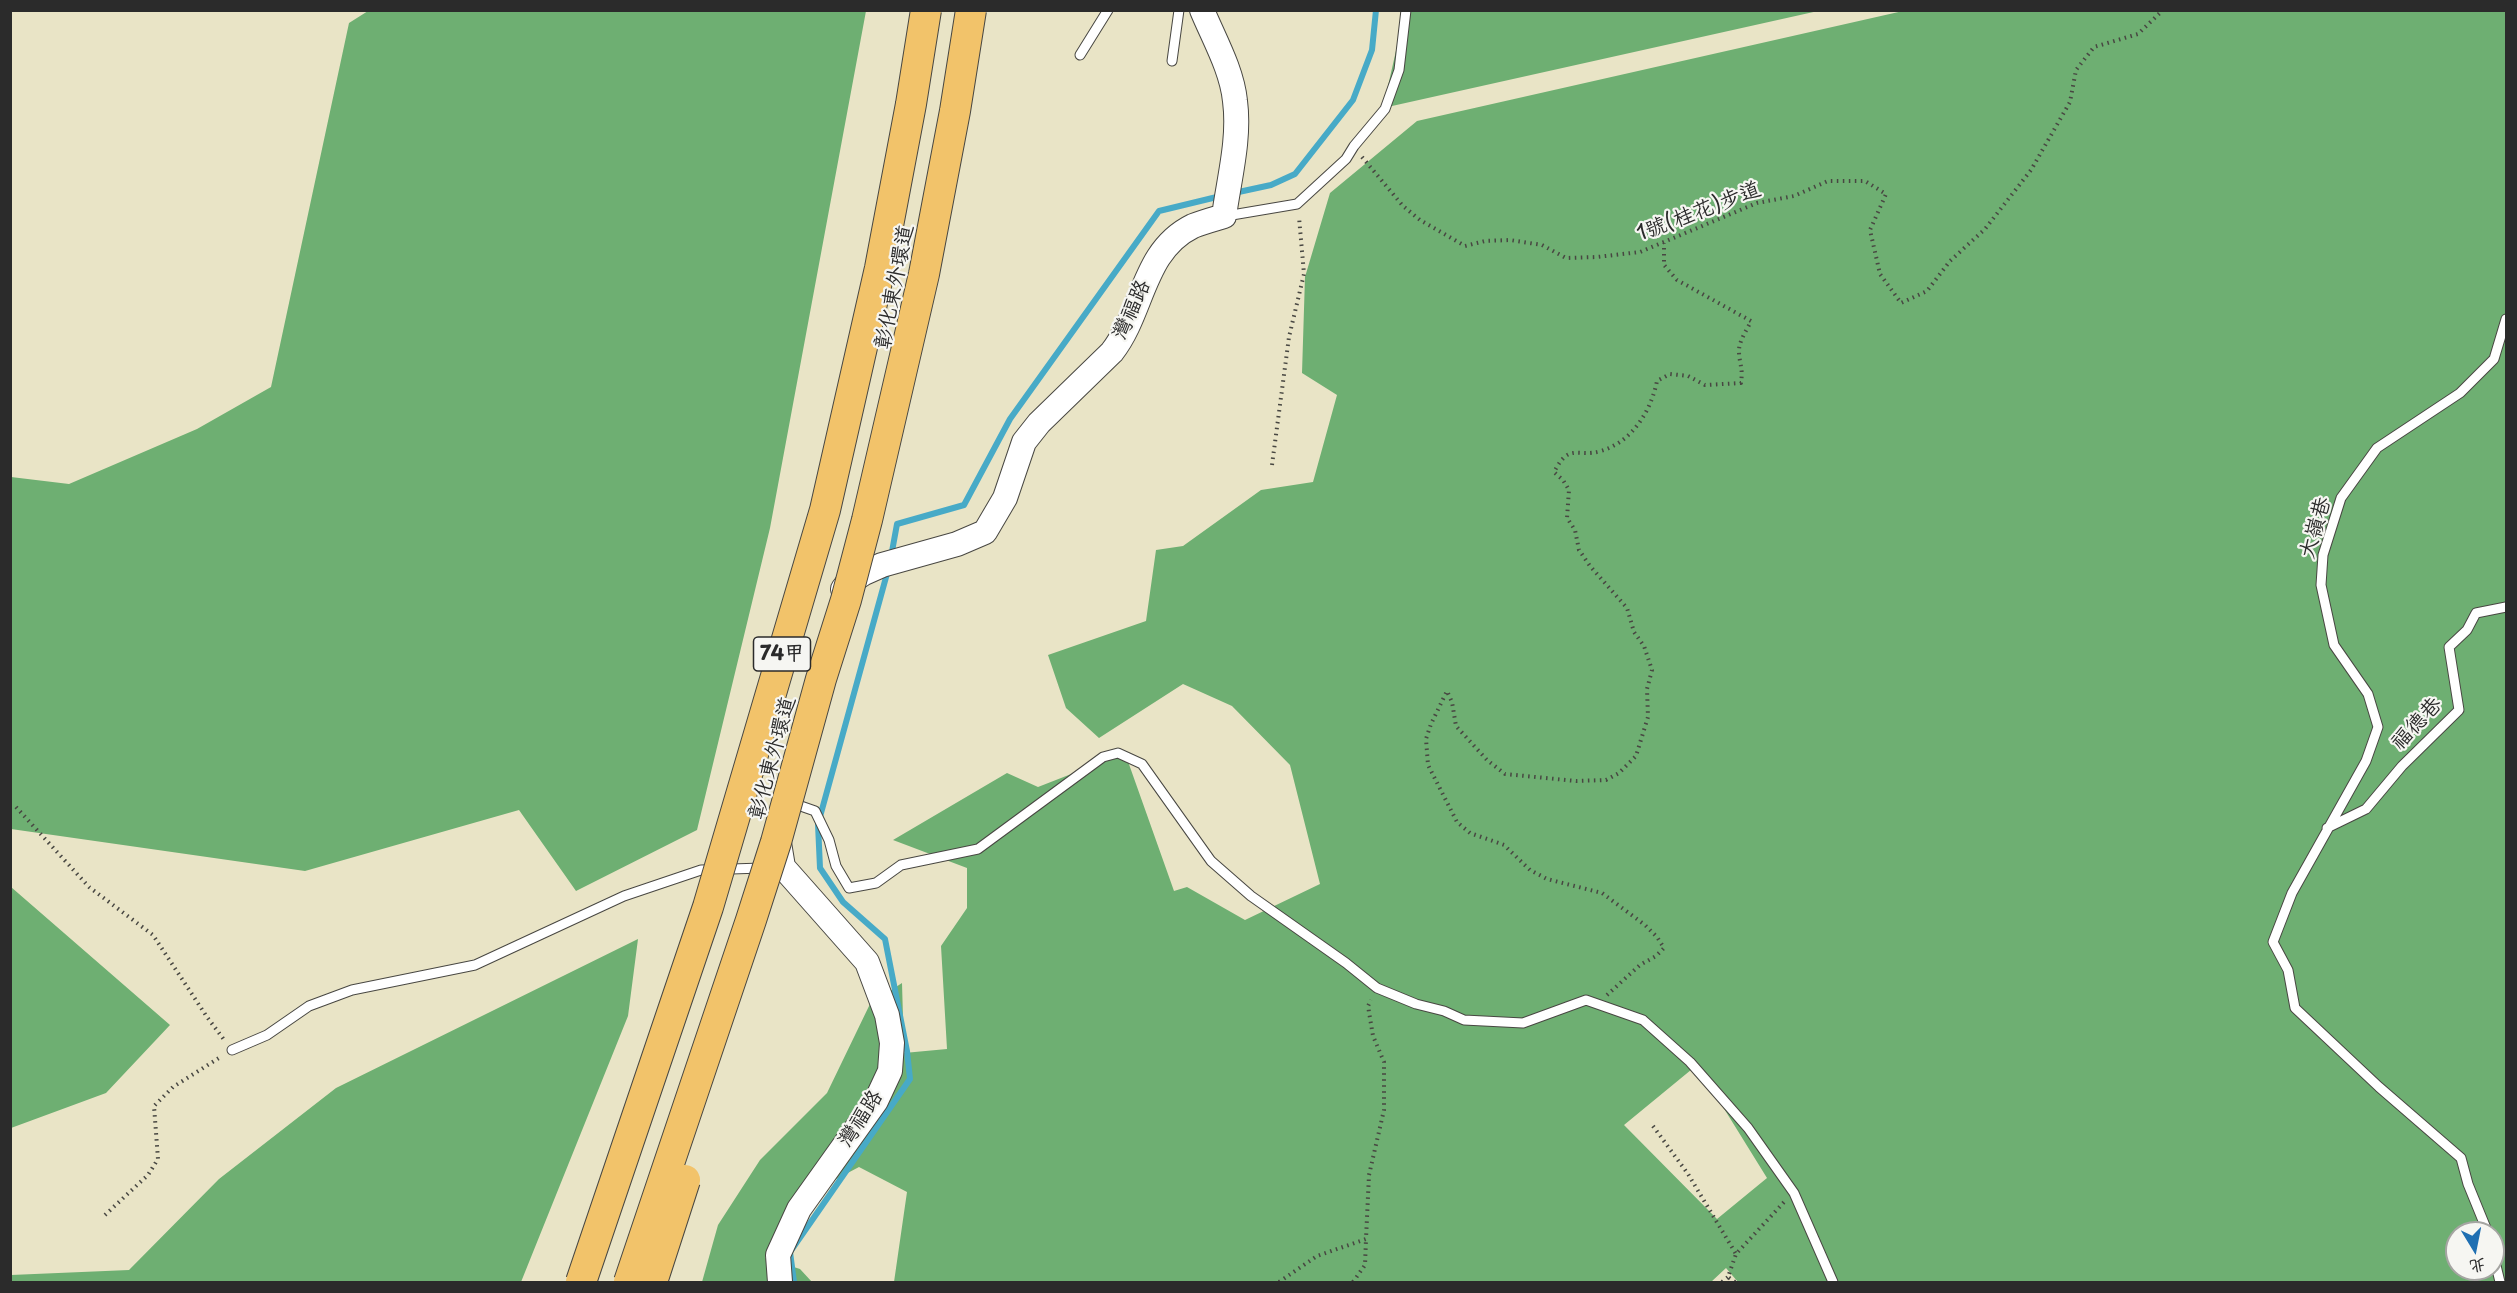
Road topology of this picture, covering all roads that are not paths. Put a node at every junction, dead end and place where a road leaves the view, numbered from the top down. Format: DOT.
graph roads {
  1 [pos="926,10"];
  2 [pos="947,10"];
  3 [pos="971,10"];
  4 [pos="992,10"];
  5 [pos="1108,10"];
  6 [pos="1179,10"];
  7 [pos="1202,10"];
  8 [pos="1406,10"];
  9 [pos="1080,55"];
  10 [pos="1172,61"];
  11 [pos="1224,216"];
  12 [pos="2506,319"];
  13 [pos="909,556"];
  14 [pos="2506,607"];
  15 [pos="795,804"];
  16 [pos="2327,828"];
  17 [pos="783,867"];
  18 [pos="232,1050"];
  19 [pos="2483,1221"];
  20 [pos="581,1282"];
  21 [pos="603,1282"];
  22 [pos="629,1282"];
  23 [pos="652,1282"];
  24 [pos="780,1282"];
  25 [pos="1833,1282"];
  1 -- 20 [label="main road, 74甲, bridge"];
  2 -- 21 [label="main road, 彰化東外環道 / 74甲"];
  3 -- 22 [label="main road, 彰化東外環道 / 74甲, bridge"];
  4 -- 23 [label="main road, 74甲, bridge"];
  5 -- 9 [label="lane"];
  6 -- 10 [label="lane"];
  7 -- 11 [label="street"];
  8 -- 11 [label="lane"];
  11 -- 13 [label="street, 灣福路"];
  12 -- 16 [label="lane, 大嶺巷"];
  13 -- 15 [label="street, 灣福路"];
  13 -- 17 [label="street, 灣福路"];
  14 -- 16 [label="lane, 福德巷"];
  15 -- 17 [label="street, 灣福路"];
  15 -- 25 [label="lane"];
  16 -- 19 [label="lane, 大嶺巷"];
  17 -- 18 [label="lane"];
  17 -- 24 [label="street, 灣福路"];
}
